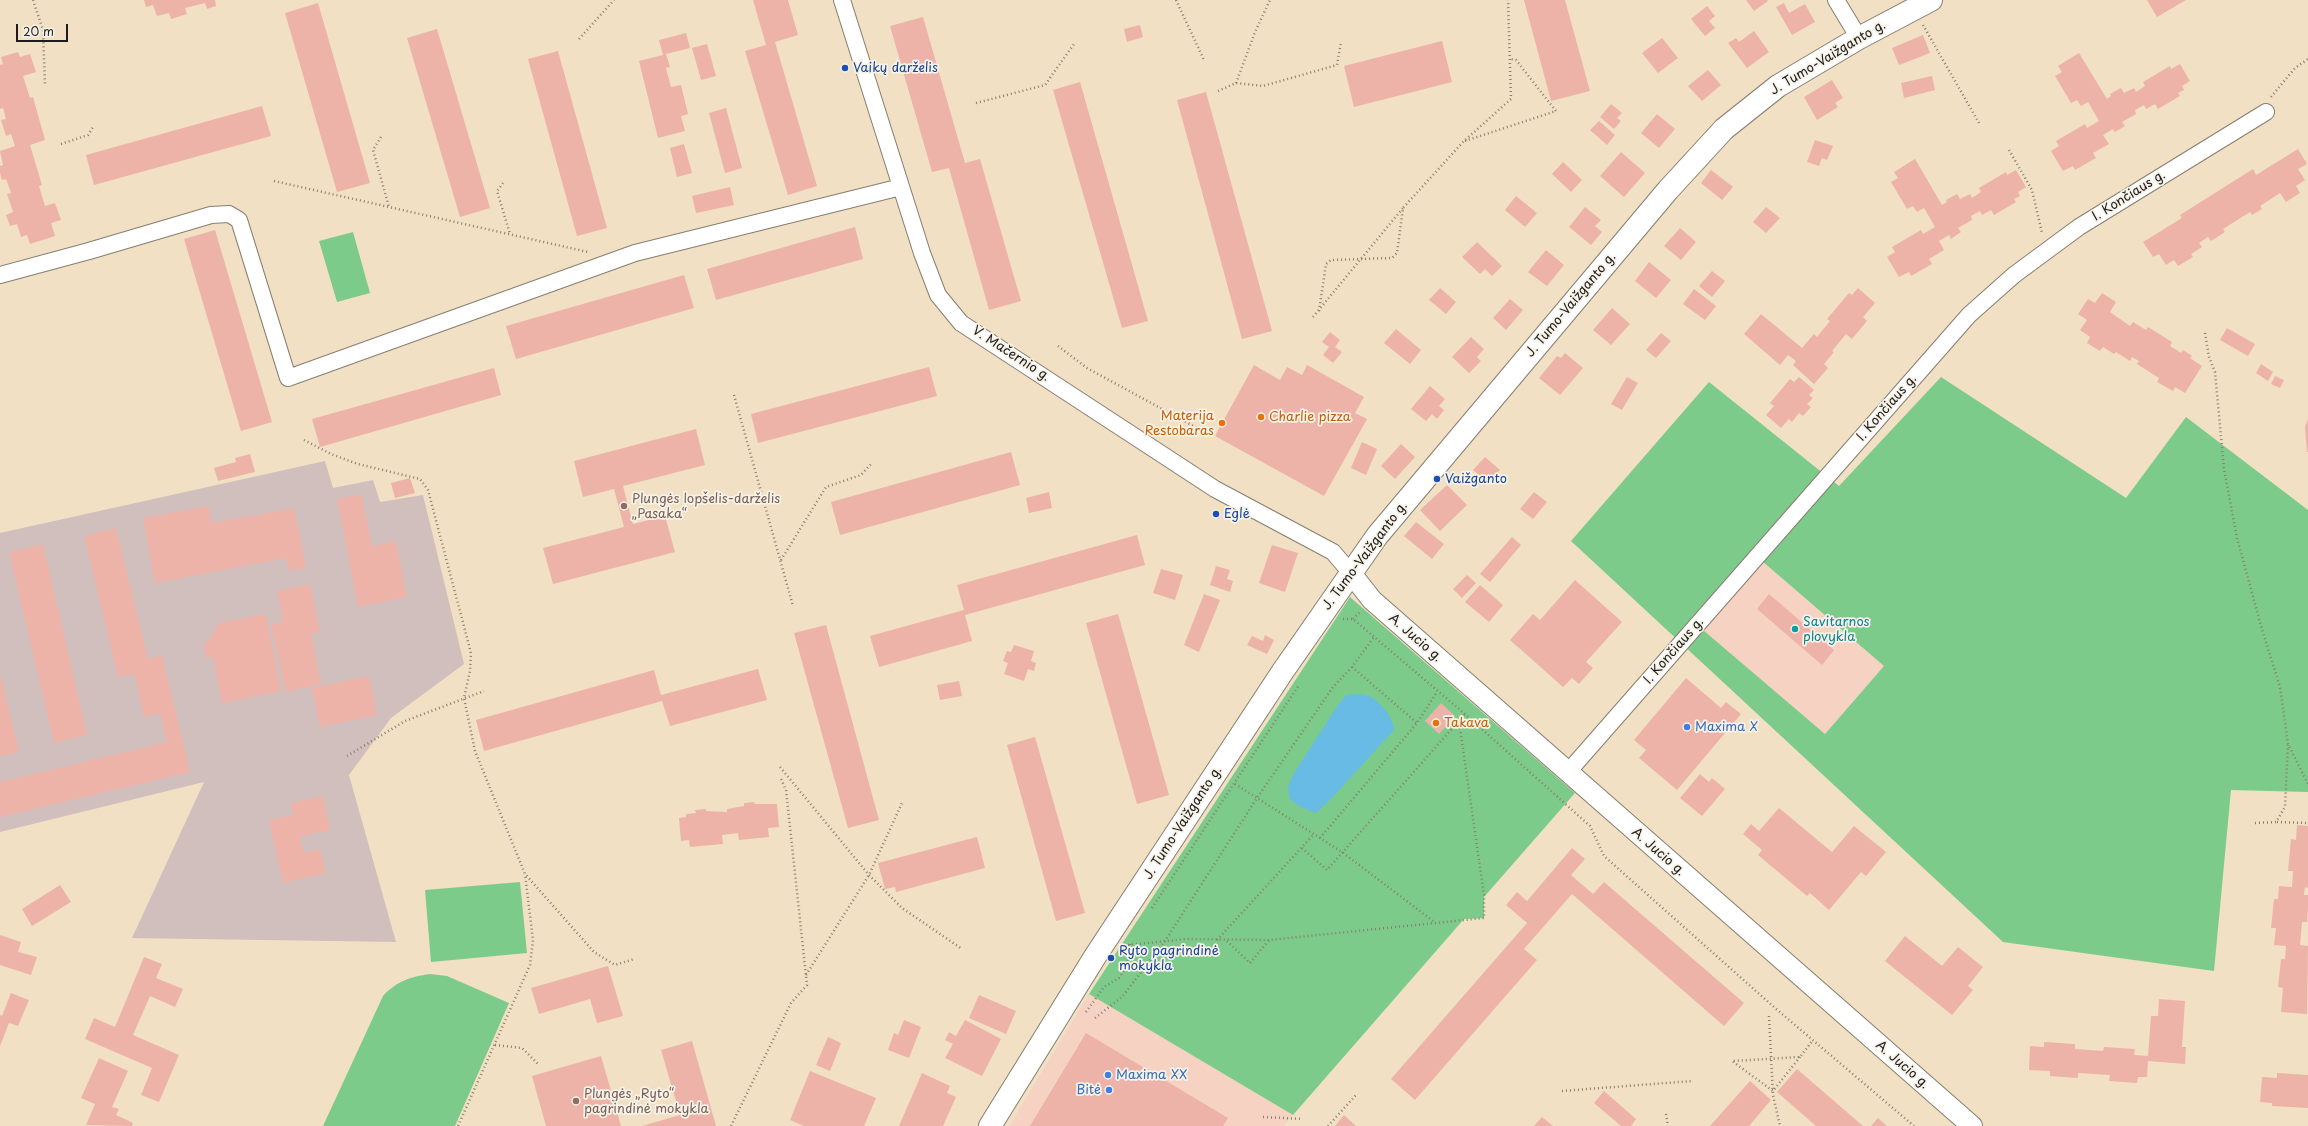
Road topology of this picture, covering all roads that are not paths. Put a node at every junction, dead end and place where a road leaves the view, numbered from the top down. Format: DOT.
graph roads {
  1 [pos="842,0"];
  2 [pos="1836,0"];
  3 [pos="1923,4"];
  4 [pos="1859,38"];
  5 [pos="2266,112"];
  6 [pos="901,187"];
  7 [pos="0,275"];
  8 [pos="1350,572"];
  9 [pos="1568,772"];
  10 [pos="990,1126"];
  11 [pos="1972,1126"];
  1 -- 6 [label="street, V. Mačernio g."];
  2 -- 4 [label="street"];
  3 -- 4 [label="main road, J. Tumo-Vaižganto g."];
  4 -- 8 [label="main road, J. Tumo-Vaižganto g."];
  5 -- 9 [label="street, I. Končiaus g."];
  6 -- 7 [label="street"];
  6 -- 8 [label="street, V. Mačernio g."];
  8 -- 9 [label="street, A. Jucio g."];
  8 -- 10 [label="main road, J. Tumo-Vaižganto g."];
  9 -- 11 [label="street, A. Jucio g."];
}
